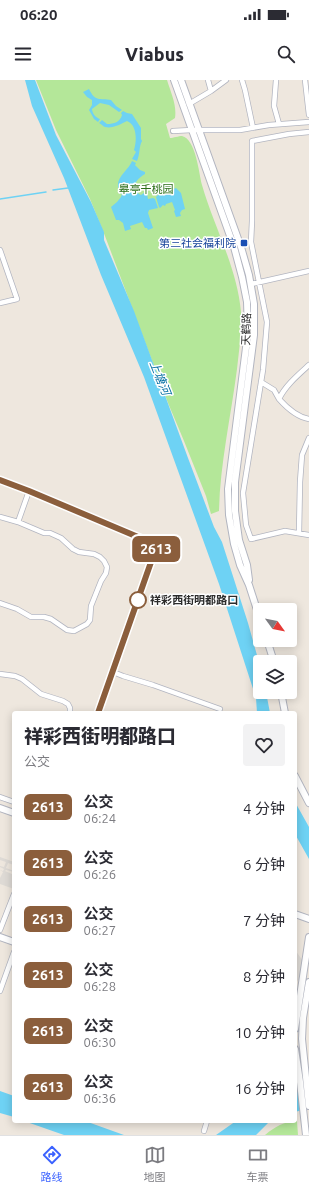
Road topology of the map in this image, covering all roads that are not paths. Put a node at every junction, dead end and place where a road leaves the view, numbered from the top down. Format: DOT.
graph roads {
  1 [pos="174,80"];
  2 [pos="181,80"];
  3 [pos="208,80"];
  4 [pos="226,80"];
  5 [pos="242,80"];
  6 [pos="276,80"];
  7 [pos="305,80"];
  8 [pos="211,91"];
  9 [pos="189,104"];
  10 [pos="309,115"];
  11 [pos="309,122"];
  12 [pos="279,124"];
  13 [pos="253,128"];
  14 [pos="192,130"];
  15 [pos="173,131"];
  16 [pos="199,131"];
  17 [pos="309,132"];
  18 [pos="0,250"];
  19 [pos="309,271"];
  20 [pos="259,282"];
  21 [pos="251,284"];
  22 [pos="0,303"];
  23 [pos="309,365"];
  24 [pos="261,382"];
  25 [pos="279,399"];
  26 [pos="309,419"];
  27 [pos="309,438"];
  28 [pos="0,480"];
  29 [pos="29,491"];
  30 [pos="0,517"];
  31 [pos="18,522"];
  32 [pos="299,533"];
  33 [pos="309,535"];
  34 [pos="157,545"];
  35 [pos="249,585"];
  36 [pos="0,603"];
  37 [pos="255,603"];
  38 [pos="113,672"];
  39 [pos="0,674"];
  40 [pos="282,699"];
  41 [pos="220,709"];
  42 [pos="70,711"];
  43 [pos="99,711"];
  44 [pos="285,711"];
  45 [pos="297,780"];
  46 [pos="0,797"];
  47 [pos="12,801"];
  48 [pos="309,803"];
  49 [pos="0,808"];
  50 [pos="12,812"];
  51 [pos="12,899"];
  52 [pos="297,915"];
  53 [pos="309,919"];
  54 [pos="0,930"];
  55 [pos="0,937"];
  56 [pos="309,938"];
  57 [pos="12,941"];
  58 [pos="12,958"];
  59 [pos="309,982"];
  60 [pos="0,991"];
  61 [pos="297,1016"];
  62 [pos="297,1039"];
  63 [pos="302,1039"];
  64 [pos="297,1057"];
  65 [pos="303,1081"];
  66 [pos="309,1106"];
  67 [pos="207,1123"];
  68 [pos="204,1131"];
  69 [pos="306,1135"];
  1 -- 14 [label="main road, 天鹤路"];
  2 -- 9 [label="main road, 天鹤路"];
  3 -- 8 [label="street"];
  4 -- 8 [label="street"];
  5 -- 13 [label="street"];
  6 -- 12 [label="street"];
  7 -- 10 [label="street"];
  8 -- 9 [label="street"];
  9 -- 16 [label="main road, 天鹤路"];
  11 -- 12 [label="street"];
  12 -- 13 [label="street"];
  13 -- 16 [label="street"];
  14 -- 15 [label="street"];
  14 -- 16 [label="street"];
  14 -- 35 [label="main road, 天鹤路"];
  16 -- 21 [label="main road, 天鹤路"];
  17 -- 20 [label="street"];
  18 -- 22 [label="street"];
  19 -- 20 [label="street"];
  20 -- 21 [label="street"];
  20 -- 24 [label="street"];
  21 -- 35 [label="main road, 天鹤路"];
  23 -- 25 [label="street"];
  24 -- 25 [label="street"];
  24 -- 32 [label="street"];
  25 -- 26 [label="street"];
  27 -- 32 [label="street"];
  28 -- 29 [label="main road"];
  29 -- 31 [label="street"];
  29 -- 34 [label="main road"];
  30 -- 31 [label="street"];
  31 -- 36 [label="street"];
  32 -- 33 [label="street"];
  34 -- 38 [label="street"];
  35 -- 37 [label="main road, 天鹤路"];
  38 -- 41 [label="street"];
  38 -- 43 [label="street"];
  39 -- 42 [label="street"];
  40 -- 44 [label="main road"];
  45 -- 48 [label="main road"];
  46 -- 47 [label="street"];
  49 -- 50 [label="main road"];
  51 -- 54 [label="street"];
  52 -- 53 [label="main road"];
  55 -- 57 [label="main road"];
  56 -- 61 [label="main road"];
  58 -- 60 [label="street"];
  59 -- 63 [label="main road"];
  62 -- 63 [label="main road"];
  63 -- 65 [label="main road"];
  64 -- 65 [label="main road"];
  65 -- 66 [label="main road"];
  65 -- 69 [label="main road"];
  67 -- 68 [label="street"];
}
